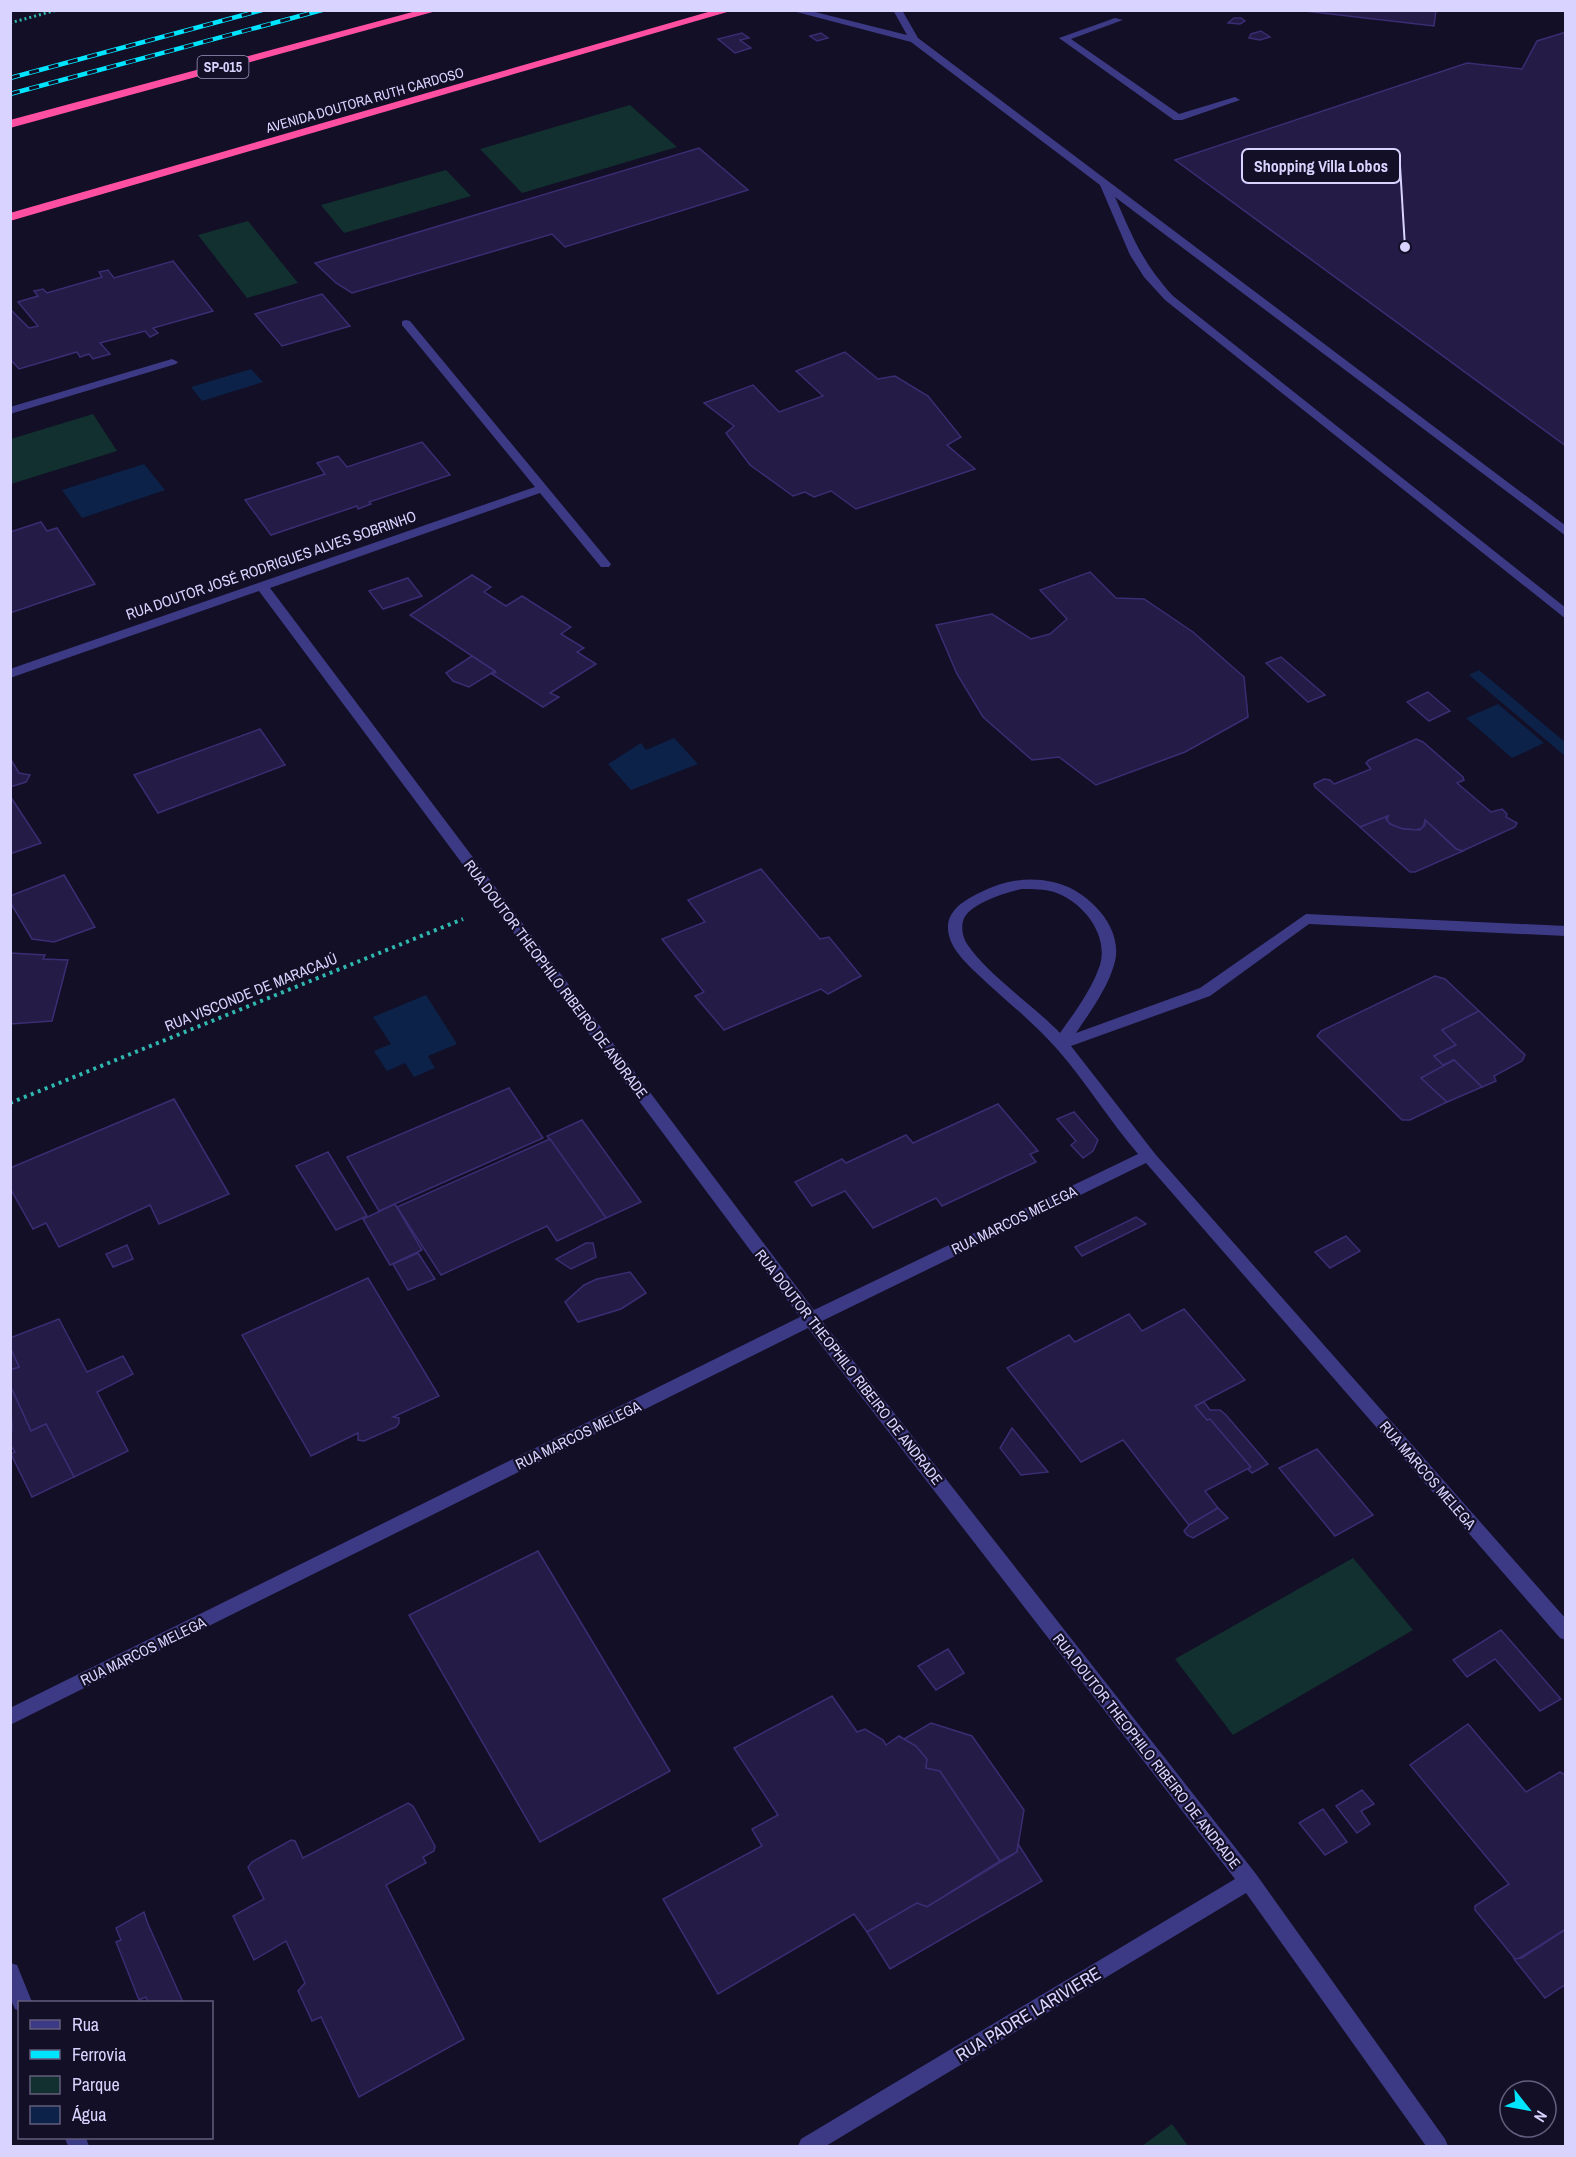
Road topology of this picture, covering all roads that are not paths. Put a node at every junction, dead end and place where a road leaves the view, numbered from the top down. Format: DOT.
graph roads {
  1 [pos="435,10"];
  2 [pos="729,10"];
  3 [pos="793,10"];
  4 [pos="897,10"];
  5 [pos="1118,20"];
  6 [pos="914,40"];
  7 [pos="1235,100"];
  8 [pos="10,124"];
  9 [pos="1103,181"];
  10 [pos="10,217"];
  11 [pos="406,323"];
  12 [pos="172,362"];
  13 [pos="10,411"];
  14 [pos="543,488"];
  15 [pos="1566,532"];
  16 [pos="605,564"];
  17 [pos="262,586"];
  18 [pos="1566,615"];
  19 [pos="10,674"];
  20 [pos="1566,931"];
  21 [pos="1061,1044"];
  22 [pos="1147,1156"];
  23 [pos="811,1319"];
  24 [pos="1566,1632"];
  25 [pos="10,1717"];
  26 [pos="1249,1881"];
  27 [pos="10,1972"];
  28 [pos="22,2001"];
  29 [pos="808,2146"];
  30 [pos="1438,2146"];
  1 -- 8 [label="highway, SP-015"];
  2 -- 10 [label="highway, AVENIDA DOUTORA RUTH CARDOSO"];
  3 -- 6 [label="street"];
  4 -- 6 [label="street"];
  5 -- 7 [label="street"];
  6 -- 9 [label="street"];
  9 -- 15 [label="street"];
  9 -- 18 [label="street"];
  11 -- 14 [label="street"];
  12 -- 13 [label="street"];
  14 -- 16 [label="street"];
  14 -- 17 [label="street, RUA DOUTOR JOSÉ RODRIGUES ALVES SOBRINHO"];
  17 -- 19 [label="street, RUA DOUTOR JOSÉ RODRIGUES ALVES SOBRINHO"];
  17 -- 23 [label="street, RUA DOUTOR THEOPHILO RIBEIRO DE ANDRADE"];
  20 -- 21 [label="street"];
  21 -- 21 [label="street, RUA MARCOS MELEGA"];
  21 -- 22 [label="street, RUA MARCOS MELEGA"];
  22 -- 23 [label="street, RUA MARCOS MELEGA"];
  22 -- 24 [label="street, RUA MARCOS MELEGA"];
  23 -- 25 [label="street, RUA MARCOS MELEGA"];
  23 -- 26 [label="street, RUA DOUTOR THEOPHILO RIBEIRO DE ANDRADE"];
  26 -- 29 [label="street, RUA PADRE LARIVIERE"];
  26 -- 30 [label="street, RUA DOUTOR THEOPHILO RIBEIRO DE ANDRADE"];
  27 -- 28 [label="street"];
}
